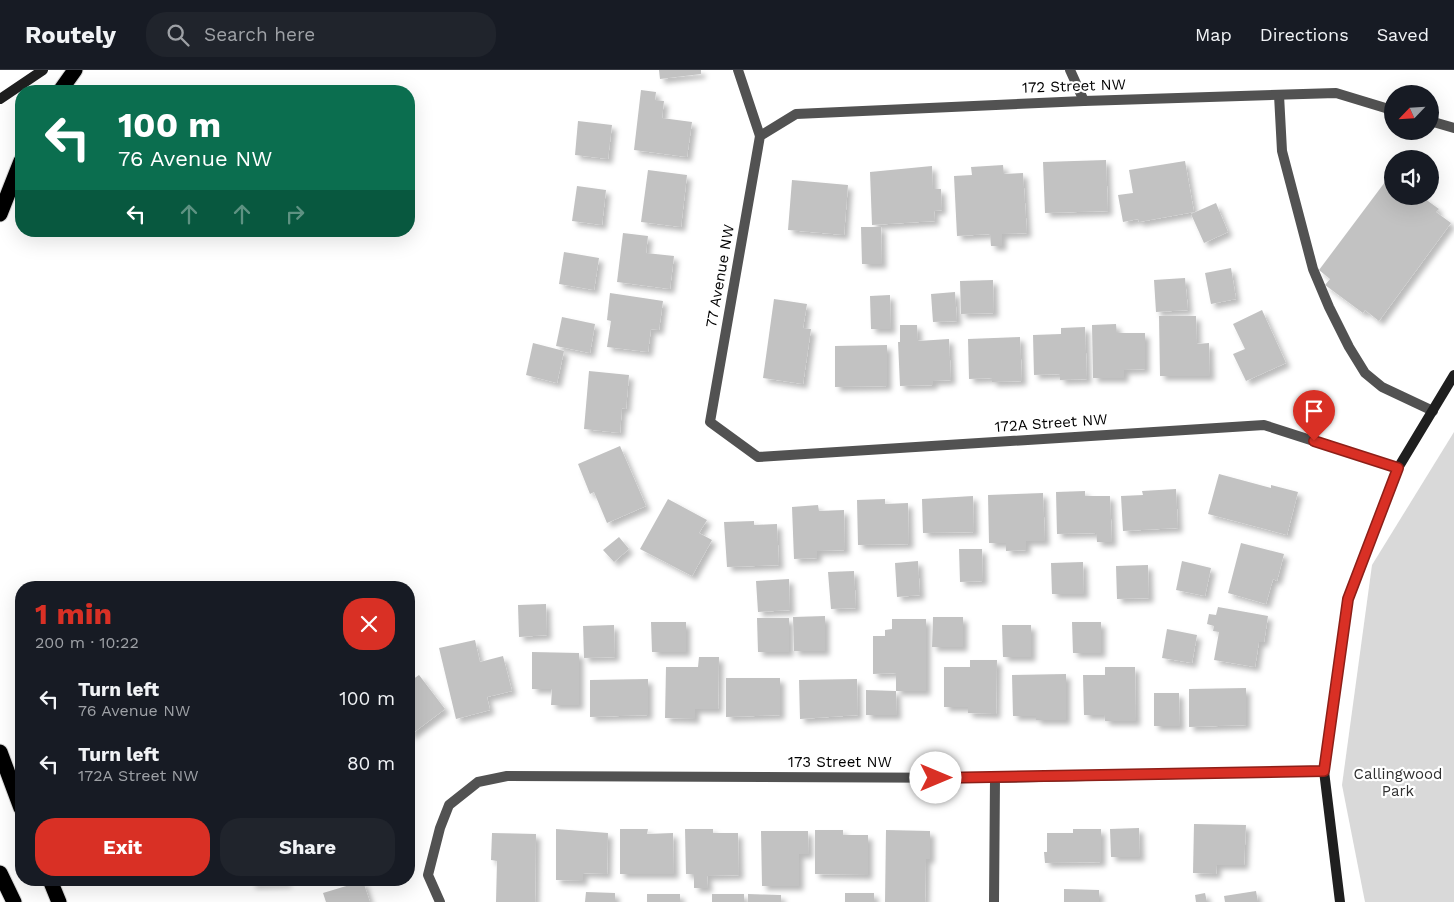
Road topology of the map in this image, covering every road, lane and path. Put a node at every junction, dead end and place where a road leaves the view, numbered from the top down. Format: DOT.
graph roads {
  1 [pos="43,70"];
  2 [pos="75,70"];
  3 [pos="738,70"];
  4 [pos="1070,70"];
  5 [pos="21,85"];
  6 [pos="64,85"];
  7 [pos="15,89"];
  8 [pos="1279,95"];
  9 [pos="0,99"];
  10 [pos="1084,100"];
  11 [pos="1384,108"];
  12 [pos="1439,124"];
  13 [pos="1454,128"];
  14 [pos="760,136"];
  15 [pos="15,176"];
  16 [pos="0,214"];
  17 [pos="1454,375"];
  18 [pos="1433,411"];
  19 [pos="710,422"];
  20 [pos="1398,468"];
  21 [pos="0,752"];
  22 [pos="1324,771"];
  23 [pos="995,778"];
  24 [pos="15,792"];
  25 [pos="0,873"];
  26 [pos="52,886"];
  27 [pos="14,902"];
  28 [pos="59,902"];
  29 [pos="440,902"];
  30 [pos="994,902"];
  31 [pos="1340,902"];
  1 -- 5 [label="street"];
  2 -- 6 [label="highway"];
  3 -- 14 [label="street"];
  4 -- 10 [label="street"];
  7 -- 9 [label="street"];
  8 -- 10 [label="street, 172 Street NW"];
  8 -- 11 [label="street, 172 Street NW"];
  8 -- 18 [label="street"];
  10 -- 14 [label="street, 172 Street NW"];
  12 -- 13 [label="street"];
  14 -- 19 [label="street, 77 Avenue NW"];
  15 -- 16 [label="highway"];
  17 -- 18 [label="street"];
  18 -- 20 [label="street"];
  19 -- 20 [label="street, 172A Street NW"];
  20 -- 22 [label="street"];
  21 -- 24 [label="highway"];
  22 -- 23 [label="street, 173 Street NW"];
  22 -- 31 [label="street"];
  23 -- 29 [label="street, 173 Street NW"];
  23 -- 30 [label="street"];
  25 -- 27 [label="highway"];
  26 -- 28 [label="highway"];
}
